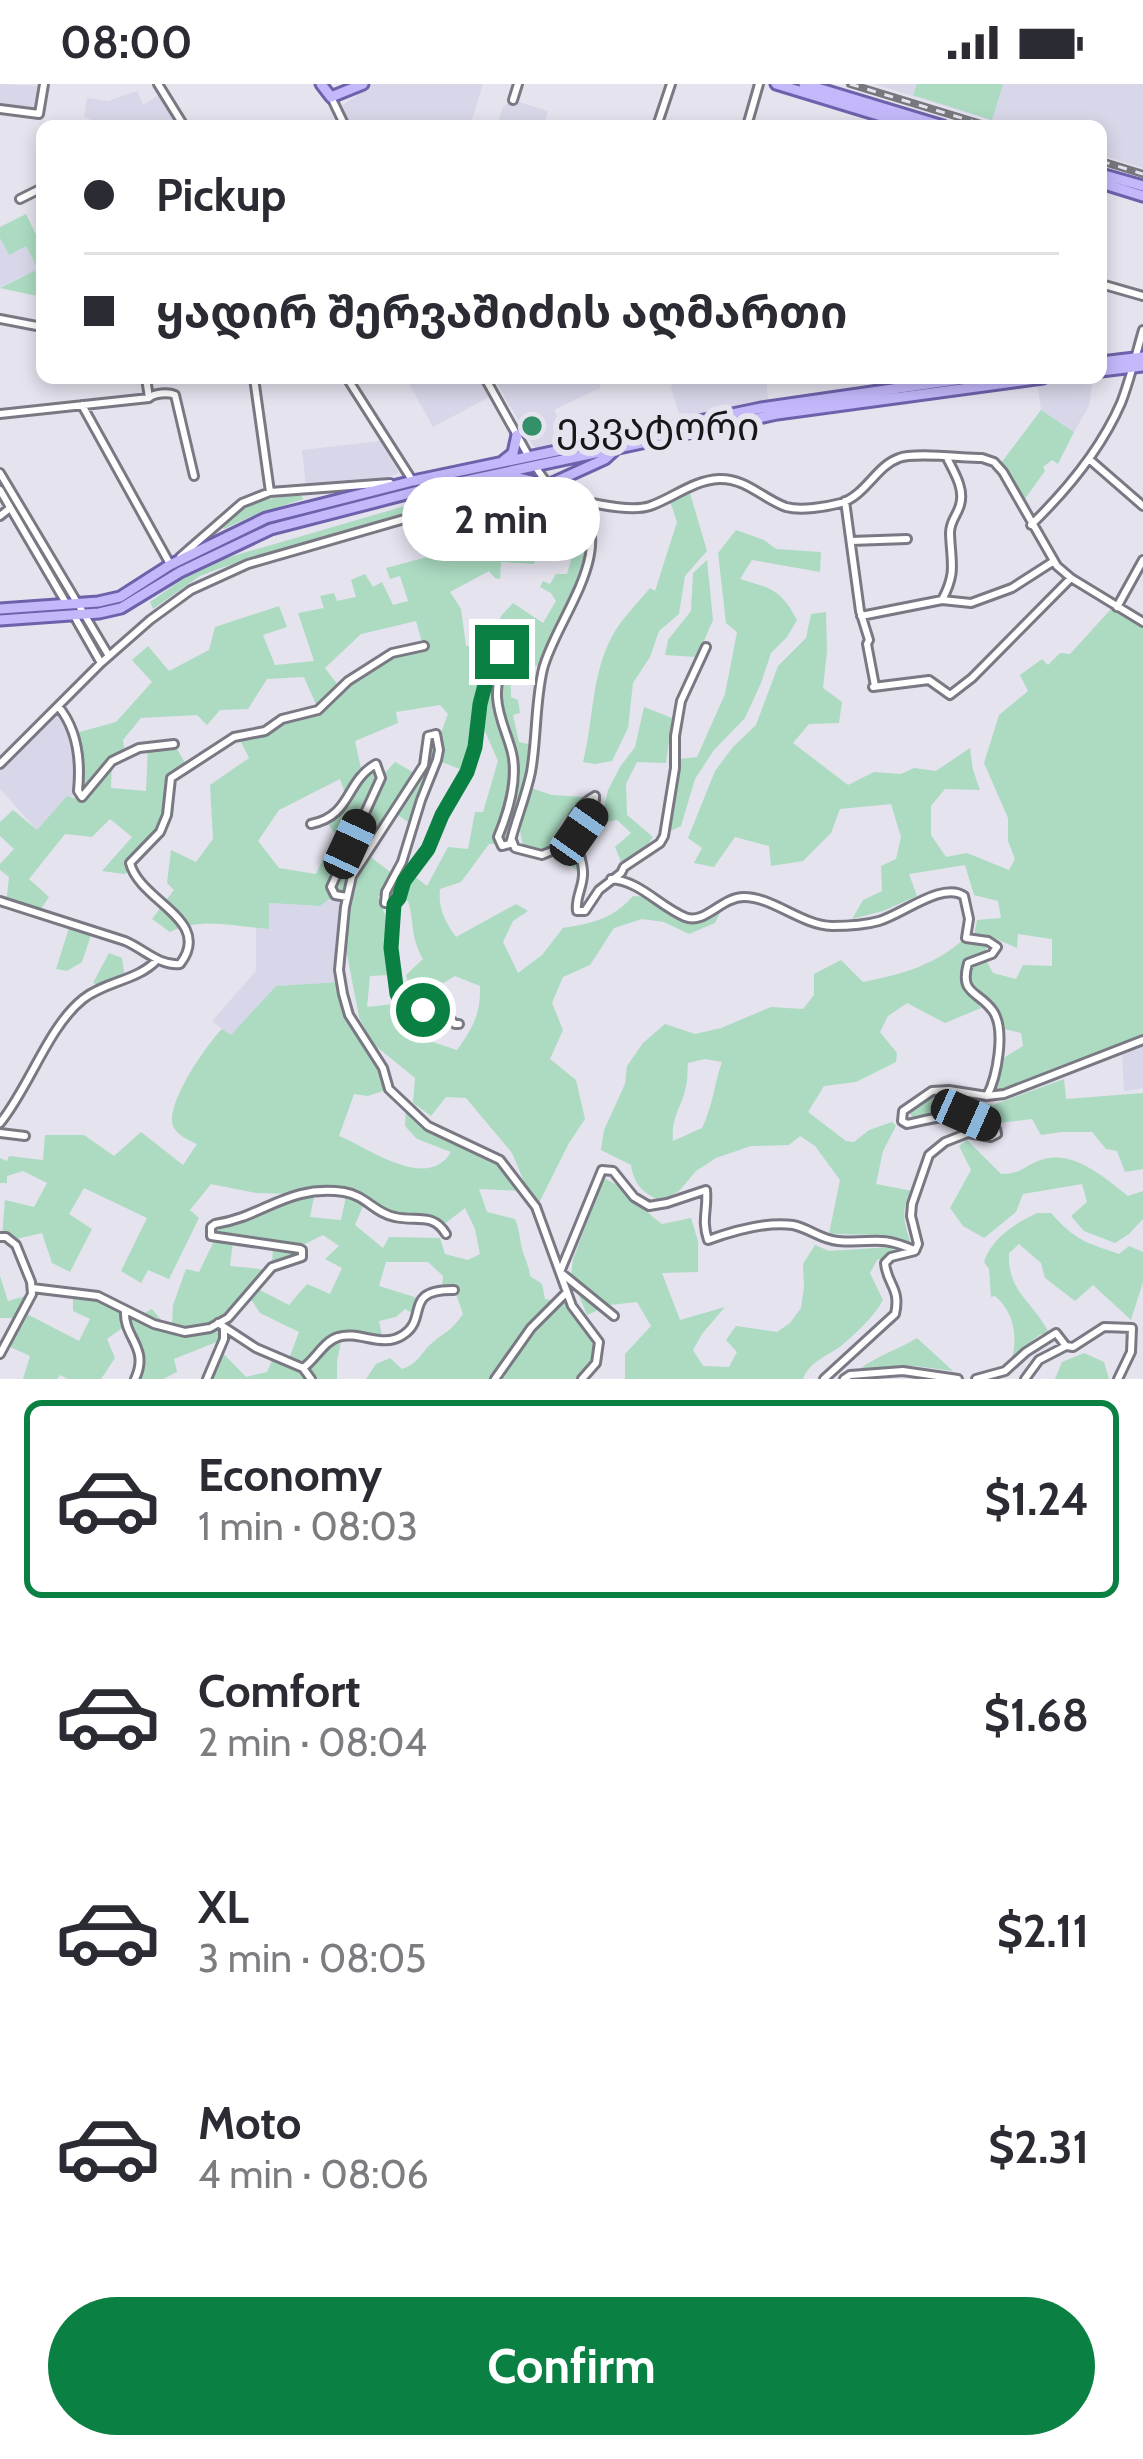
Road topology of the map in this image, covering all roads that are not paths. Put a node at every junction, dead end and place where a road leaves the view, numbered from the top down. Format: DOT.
graph roads {
  1 [pos="44,84"];
  2 [pos="158,84"];
  3 [pos="321,84"];
  4 [pos="363,84"];
  5 [pos="518,84"];
  6 [pos="671,84"];
  7 [pos="759,84"];
  8 [pos="776,84"];
  9 [pos="804,84"];
  10 [pos="331,97"];
  11 [pos="513,100"];
  12 [pos="0,109"];
  13 [pos="180,120"];
  14 [pos="342,120"];
  15 [pos="659,120"];
  16 [pos="749,120"];
  17 [pos="894,120"];
  18 [pos="923,120"];
  19 [pos="1107,179"];
  20 [pos="1107,181"];
  21 [pos="1143,186"];
  22 [pos="36,191"];
  23 [pos="1143,196"];
  24 [pos="20,199"];
  25 [pos="1107,286"];
  26 [pos="1143,296"];
  27 [pos="0,319"];
  28 [pos="36,326"];
  29 [pos="1143,330"];
  30 [pos="1107,362"];
  31 [pos="1138,362"];
  32 [pos="1107,370"];
  33 [pos="147,384"];
  34 [pos="255,384"];
  35 [pos="351,384"];
  36 [pos="488,384"];
  37 [pos="927,384"];
  38 [pos="999,384"];
  39 [pos="149,398"];
  40 [pos="82,405"];
  41 [pos="0,414"];
  42 [pos="517,435"];
  43 [pos="617,448"];
  44 [pos="947,458"];
  45 [pos="1089,459"];
  46 [pos="532,462"];
  47 [pos="499,468"];
  48 [pos="0,473"];
  49 [pos="194,476"];
  50 [pos="413,481"];
  51 [pos="548,484"];
  52 [pos="0,490"];
  53 [pos="270,492"];
  54 [pos="572,497"];
  55 [pos="845,501"];
  56 [pos="1143,506"];
  57 [pos="10,508"];
  58 [pos="0,516"];
  59 [pos="1031,525"];
  60 [pos="907,539"];
  61 [pos="851,541"];
  62 [pos="1143,560"];
  63 [pos="1054,561"];
  64 [pos="170,565"];
  65 [pos="1071,578"];
  66 [pos="54,582"];
  67 [pos="942,600"];
  68 [pos="50,604"];
  69 [pos="1117,607"];
  70 [pos="75,608"];
  71 [pos="0,609"];
  72 [pos="861,616"];
  73 [pos="0,620"];
  74 [pos="1143,622"];
  75 [pos="424,646"];
  76 [pos="706,647"];
  77 [pos="109,656"];
  78 [pos="100,663"];
  79 [pos="58,706"];
  80 [pos="174,744"];
  81 [pos="0,764"];
  82 [pos="311,824"];
  83 [pos="512,840"];
  84 [pos="611,879"];
  85 [pos="347,897"];
  86 [pos="0,902"];
  87 [pos="394,904"];
  88 [pos="157,960"];
  89 [pos="459,1024"];
  90 [pos="1143,1040"];
  91 [pos="987,1096"];
  92 [pos="0,1123"];
  93 [pos="0,1133"];
  94 [pos="25,1136"];
  95 [pos="446,1234"];
  96 [pos="0,1237"];
  97 [pos="915,1251"];
  98 [pos="560,1272"];
  99 [pos="32,1288"];
  100 [pos="454,1290"];
  101 [pos="567,1292"];
  102 [pos="126,1309"];
  103 [pos="614,1316"];
  104 [pos="221,1325"];
  105 [pos="1066,1346"];
  106 [pos="0,1354"];
  107 [pos="303,1368"];
  108 [pos="134,1379"];
  109 [pos="207,1379"];
  110 [pos="311,1379"];
  111 [pos="495,1379"];
  112 [pos="582,1379"];
  113 [pos="824,1379"];
  114 [pos="844,1379"];
  115 [pos="958,1379"];
  116 [pos="976,1379"];
  117 [pos="1025,1379"];
  118 [pos="1118,1379"];
  1 -- 12 [label="street"];
  2 -- 13 [label="street"];
  3 -- 10 [label="main road"];
  4 -- 10 [label="main road"];
  5 -- 11 [label="street"];
  6 -- 15 [label="street"];
  7 -- 16 [label="street"];
  8 -- 17 [label="main road"];
  9 -- 18 [label="main road"];
  10 -- 14 [label="street"];
  19 -- 21 [label="main road"];
  20 -- 23 [label="main road"];
  22 -- 24 [label="street"];
  25 -- 26 [label="street"];
  27 -- 28 [label="street"];
  29 -- 31 [label="street"];
  30 -- 31 [label="main road"];
  31 -- 32 [label="main road"];
  31 -- 45 [label="street"];
  33 -- 39 [label="street"];
  34 -- 53 [label="street"];
  35 -- 50 [label="street"];
  36 -- 42 [label="street"];
  37 -- 46 [label="main road"];
  38 -- 43 [label="main road"];
  39 -- 40 [label="street"];
  39 -- 49 [label="street"];
  40 -- 41 [label="street"];
  40 -- 64 [label="street"];
  42 -- 46 [label="street"];
  42 -- 47 [label="main road"];
  43 -- 46 [label="main road"];
  43 -- 51 [label="main road"];
  44 -- 55 [label="street"];
  44 -- 59 [label="street"];
  44 -- 67 [label="street"];
  45 -- 56 [label="street"];
  45 -- 59 [label="street"];
  46 -- 47 [label="main road"];
  46 -- 51 [label="street"];
  47 -- 50 [label="main road"];
  47 -- 51 [label="main road"];
  47 -- 70 [label="main road"];
  48 -- 70 [label="street"];
  50 -- 53 [label="street"];
  50 -- 64 [label="main road"];
  51 -- 54 [label="street"];
  51 -- 77 [label="street"];
  52 -- 57 [label="street"];
  53 -- 64 [label="street"];
  54 -- 55 [label="street"];
  54 -- 83 [label="street"];
  55 -- 61 [label="street"];
  57 -- 58 [label="street"];
  57 -- 66 [label="street"];
  59 -- 63 [label="street"];
  60 -- 61 [label="street"];
  61 -- 72 [label="street"];
  62 -- 69 [label="street"];
  63 -- 65 [label="street"];
  63 -- 67 [label="street"];
  64 -- 70 [label="main road"];
  65 -- 69 [label="street"];
  65 -- 72 [label="street"];
  66 -- 68 [label="street"];
  66 -- 70 [label="street"];
  67 -- 72 [label="street"];
  68 -- 70 [label="main road"];
  68 -- 71 [label="main road"];
  69 -- 74 [label="street"];
  70 -- 73 [label="main road"];
  70 -- 77 [label="street"];
  70 -- 78 [label="street"];
  75 -- 88 [label="street"];
  76 -- 84 [label="street"];
  77 -- 78 [label="street"];
  78 -- 79 [label="street"];
  79 -- 80 [label="street"];
  79 -- 81 [label="street"];
  82 -- 85 [label="street"];
  83 -- 84 [label="street"];
  83 -- 87 [label="street"];
  84 -- 91 [label="street"];
  85 -- 87 [label="street"];
  85 -- 98 [label="street"];
  86 -- 88 [label="street"];
  87 -- 89 [label="street"];
  88 -- 92 [label="street"];
  90 -- 91 [label="street"];
  91 -- 97 [label="street"];
  93 -- 94 [label="street"];
  95 -- 104 [label="street"];
  96 -- 99 [label="street"];
  97 -- 98 [label="street"];
  97 -- 113 [label="street"];
  98 -- 101 [label="street"];
  98 -- 103 [label="street"];
  99 -- 102 [label="street"];
  99 -- 106 [label="street"];
  100 -- 107 [label="street"];
  101 -- 111 [label="street"];
  101 -- 112 [label="street"];
  102 -- 104 [label="street"];
  102 -- 108 [label="street"];
  104 -- 107 [label="street"];
  104 -- 109 [label="street"];
  105 -- 116 [label="street"];
  105 -- 117 [label="street"];
  105 -- 118 [label="street"];
  107 -- 110 [label="street"];
  114 -- 115 [label="street"];
}
